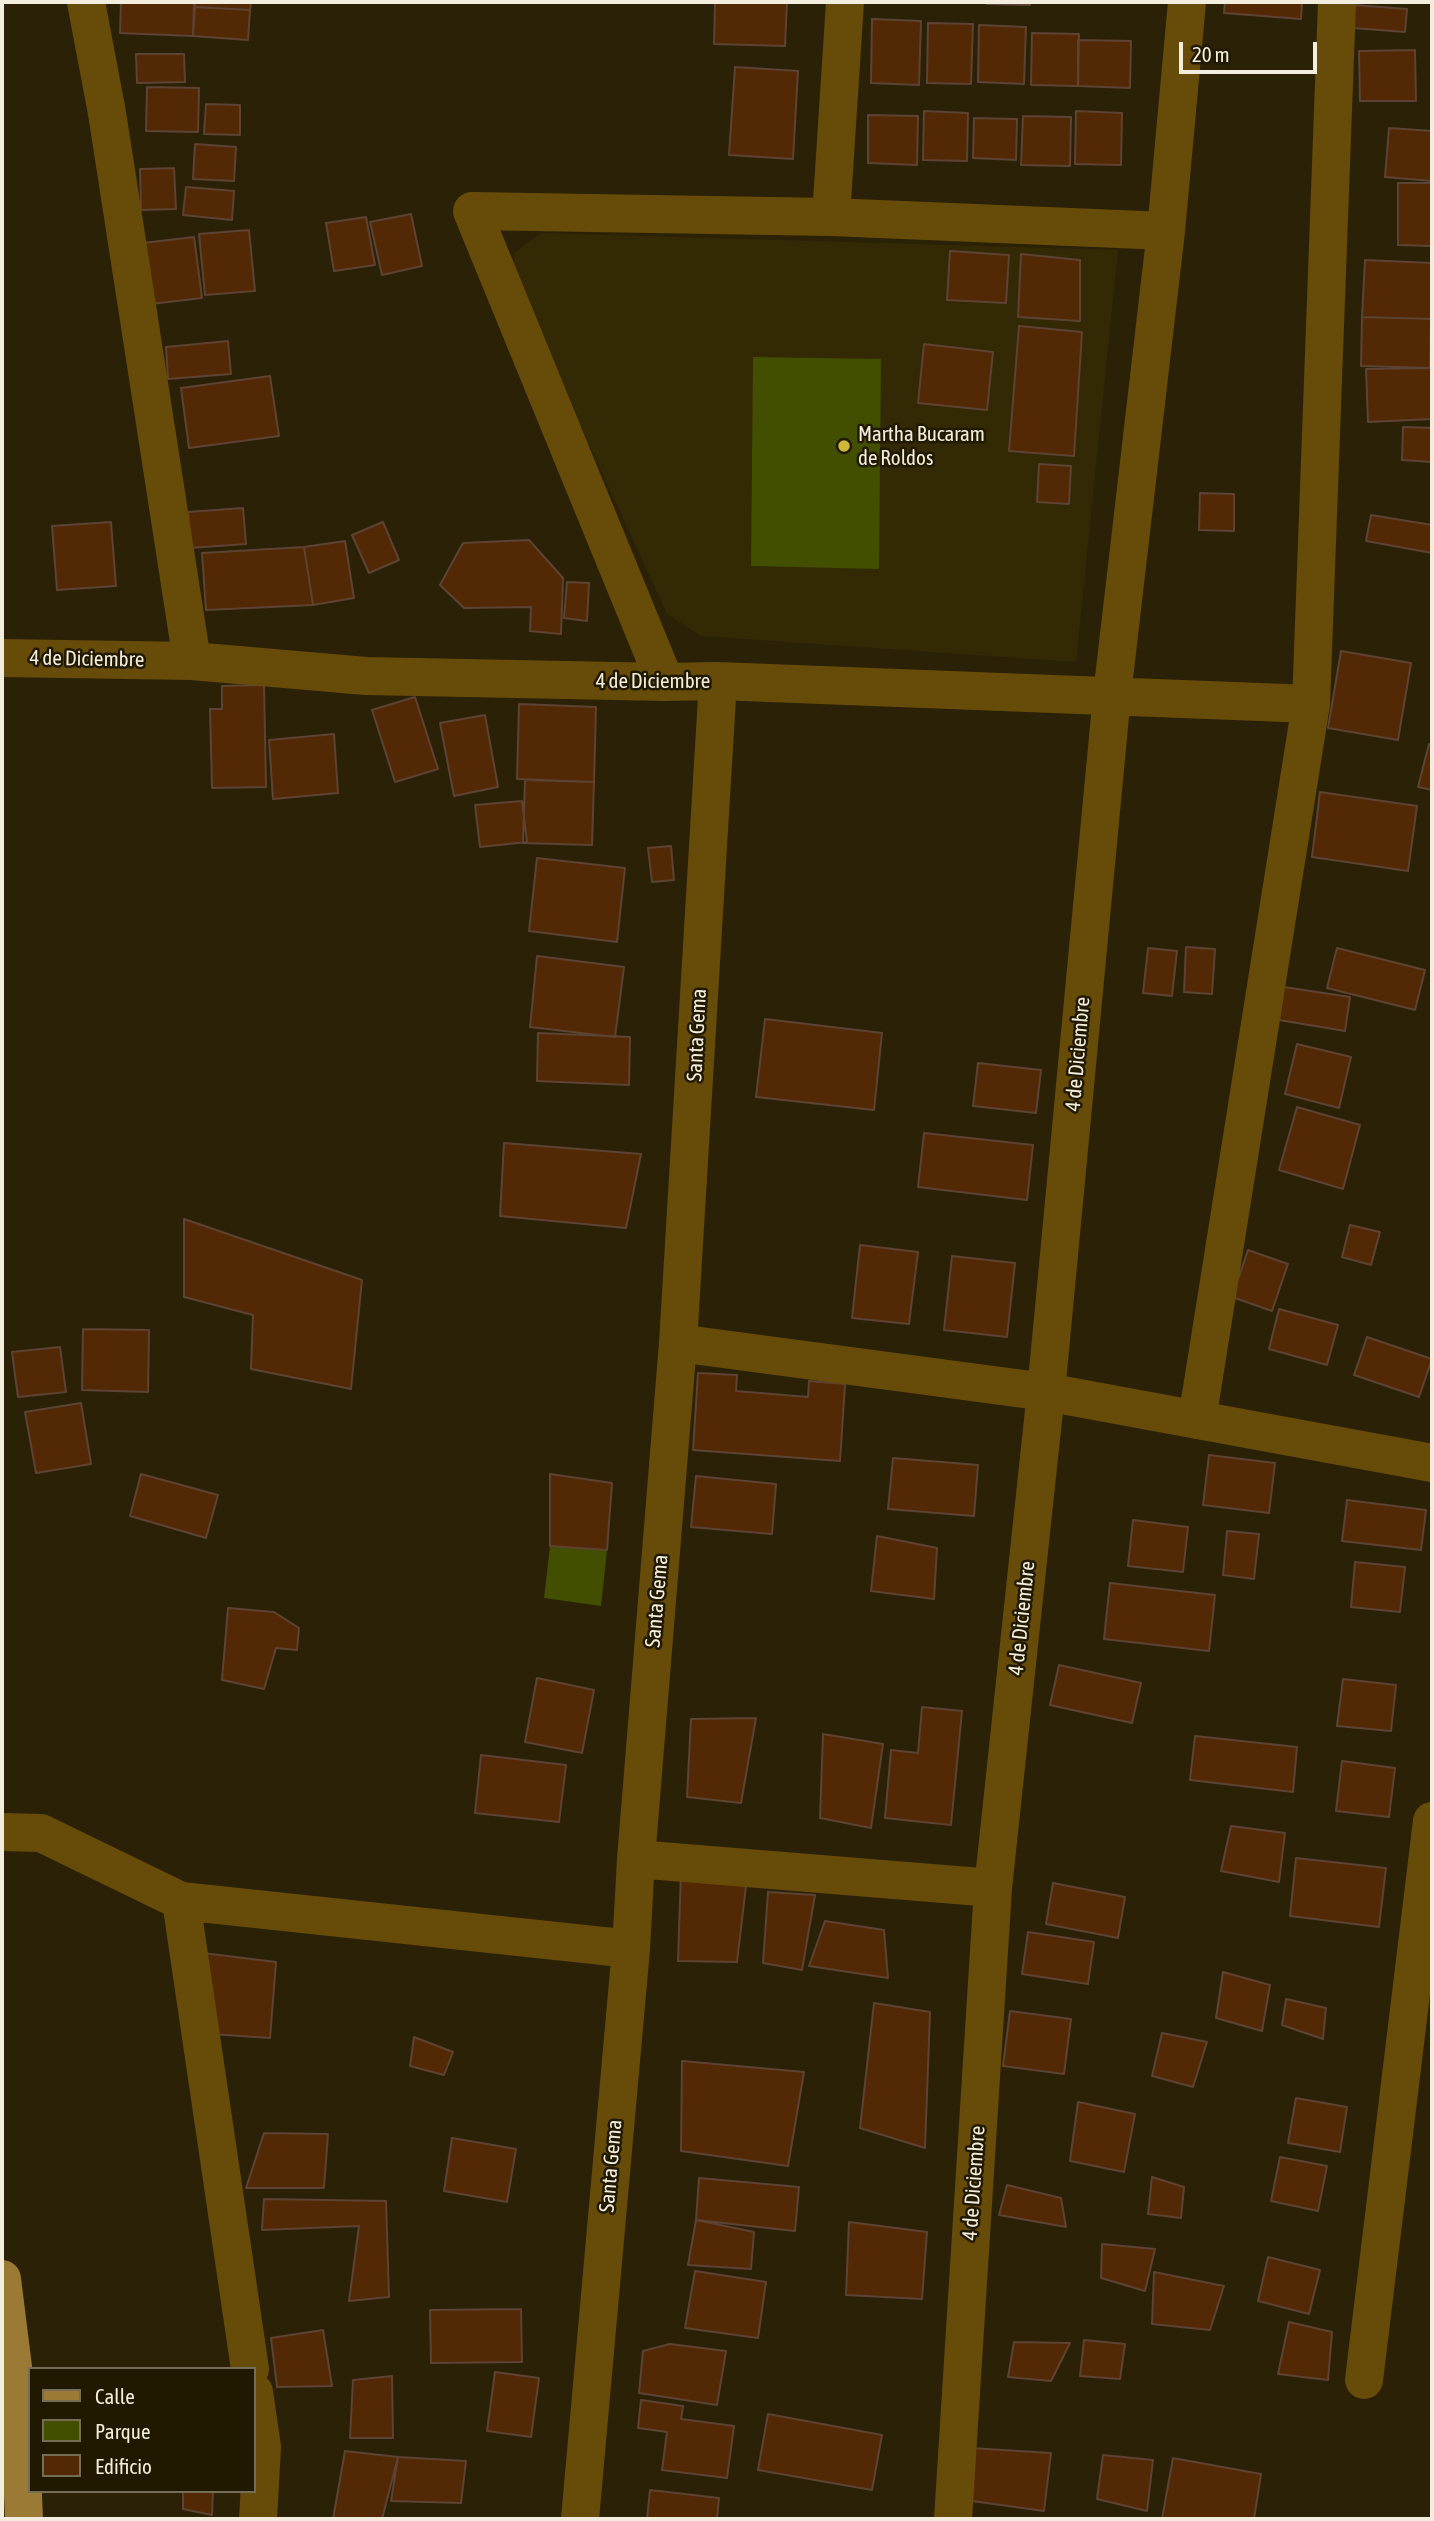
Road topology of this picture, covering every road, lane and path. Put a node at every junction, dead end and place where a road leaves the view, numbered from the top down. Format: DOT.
graph roads {
  1 [pos="86,2"];
  2 [pos="845,2"];
  3 [pos="1187,2"];
  4 [pos="1337,2"];
  5 [pos="831,217"];
  6 [pos="1166,231"];
  7 [pos="2,658"];
  8 [pos="192,661"];
  9 [pos="718,681"];
  10 [pos="665,682"];
  11 [pos="1112,695"];
  12 [pos="1311,704"];
  13 [pos="678,1343"];
  14 [pos="1046,1392"];
  15 [pos="1197,1420"];
  16 [pos="1432,1463"];
  17 [pos="1432,1821"];
  18 [pos="2,1832"];
  19 [pos="636,1859"];
  20 [pos="993,1888"];
  21 [pos="181,1901"];
  22 [pos="631,1949"];
  23 [pos="2,2279"];
  24 [pos="250,2367"];
  25 [pos="1364,2380"];
  26 [pos="256,2406"];
  27 [pos="24,2519"];
  28 [pos="258,2519"];
  29 [pos="580,2519"];
  30 [pos="953,2519"];
  1 -- 8 [label="street"];
  2 -- 5 [label="street"];
  3 -- 6 [label="street"];
  4 -- 12 [label="street"];
  5 -- 6 [label="street"];
  5 -- 10 [label="street"];
  6 -- 11 [label="street"];
  7 -- 8 [label="street, 4 de Diciembre"];
  8 -- 10 [label="street, 4 de Diciembre"];
  9 -- 10 [label="street, 4 de Diciembre"];
  9 -- 11 [label="street, 4 de Diciembre"];
  9 -- 13 [label="street, Santa Gema"];
  11 -- 12 [label="street"];
  11 -- 14 [label="street, 4 de Diciembre"];
  12 -- 15 [label="street"];
  13 -- 14 [label="street"];
  13 -- 19 [label="street, Santa Gema"];
  14 -- 15 [label="street"];
  14 -- 20 [label="street, 4 de Diciembre"];
  15 -- 16 [label="street"];
  17 -- 25 [label="street"];
  18 -- 21 [label="street"];
  19 -- 20 [label="street"];
  19 -- 22 [label="street, Santa Gema"];
  20 -- 30 [label="street, 4 de Diciembre"];
  21 -- 22 [label="street"];
  21 -- 24 [label="street"];
  22 -- 29 [label="street, Santa Gema"];
  23 -- 27 [label="main road"];
  26 -- 28 [label="street"];
}
